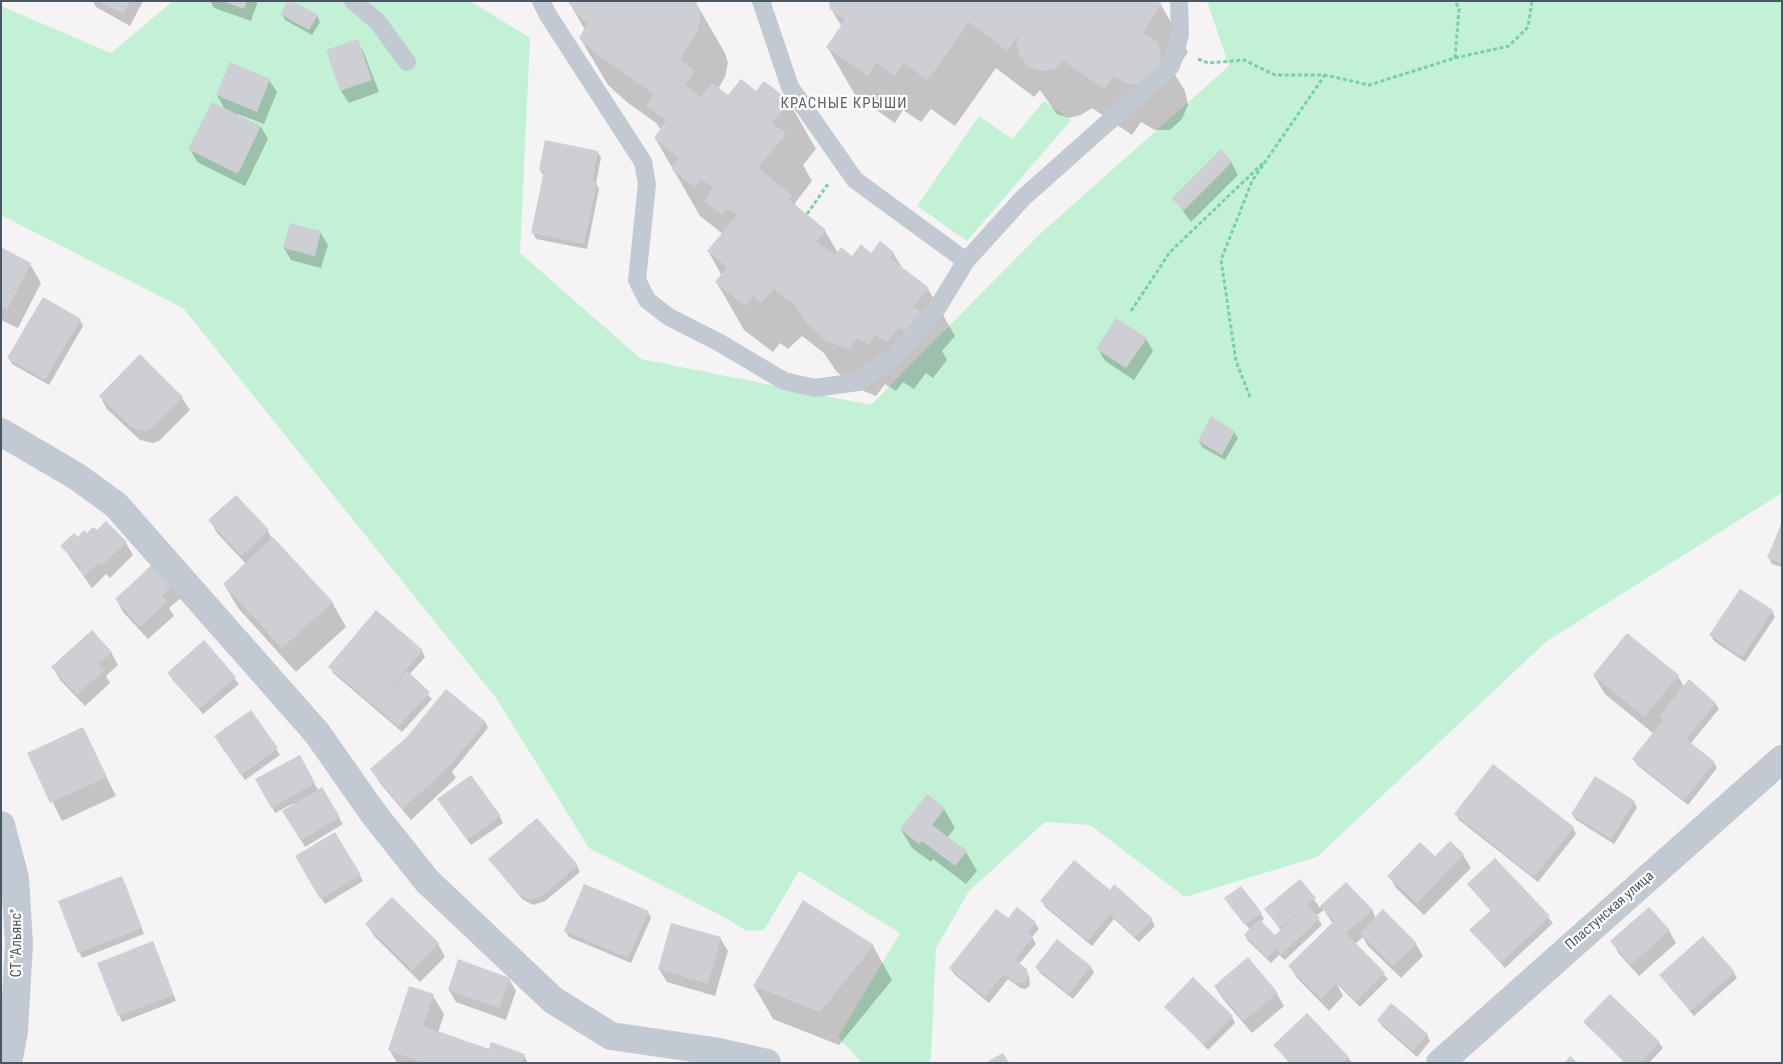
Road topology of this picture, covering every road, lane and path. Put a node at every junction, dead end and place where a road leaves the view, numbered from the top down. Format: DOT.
graph roads {
  1 [pos="353,1"];
  2 [pos="542,1"];
  3 [pos="761,1"];
  4 [pos="1179,1"];
  5 [pos="1455,1"];
  6 [pos="1532,1"];
  7 [pos="1176,49"];
  8 [pos="1455,58"];
  9 [pos="407,62"];
  10 [pos="1324,75"];
  11 [pos="1268,157"];
  12 [pos="966,261"];
  13 [pos="1131,310"];
  14 [pos="1250,396"];
  15 [pos="1,432"];
  16 [pos="1782,759"];
  17 [pos="1,825"];
  18 [pos="8,1063"];
  19 [pos="766,1063"];
  20 [pos="1440,1063"];
  1 -- 9 [label="lane"];
  2 -- 12 [label="lane"];
  3 -- 12 [label="lane"];
  4 -- 7 [label="lane"];
  5 -- 8 [label="path"];
  6 -- 8 [label="path"];
  7 -- 10 [label="path"];
  7 -- 12 [label="lane"];
  8 -- 10 [label="path"];
  10 -- 11 [label="path"];
  11 -- 13 [label="path"];
  11 -- 14 [label="path"];
  15 -- 19 [label="street"];
  16 -- 20 [label="street, Пластунская улица"];
  17 -- 18 [label="street, СТ \"Альянс\""];
}
